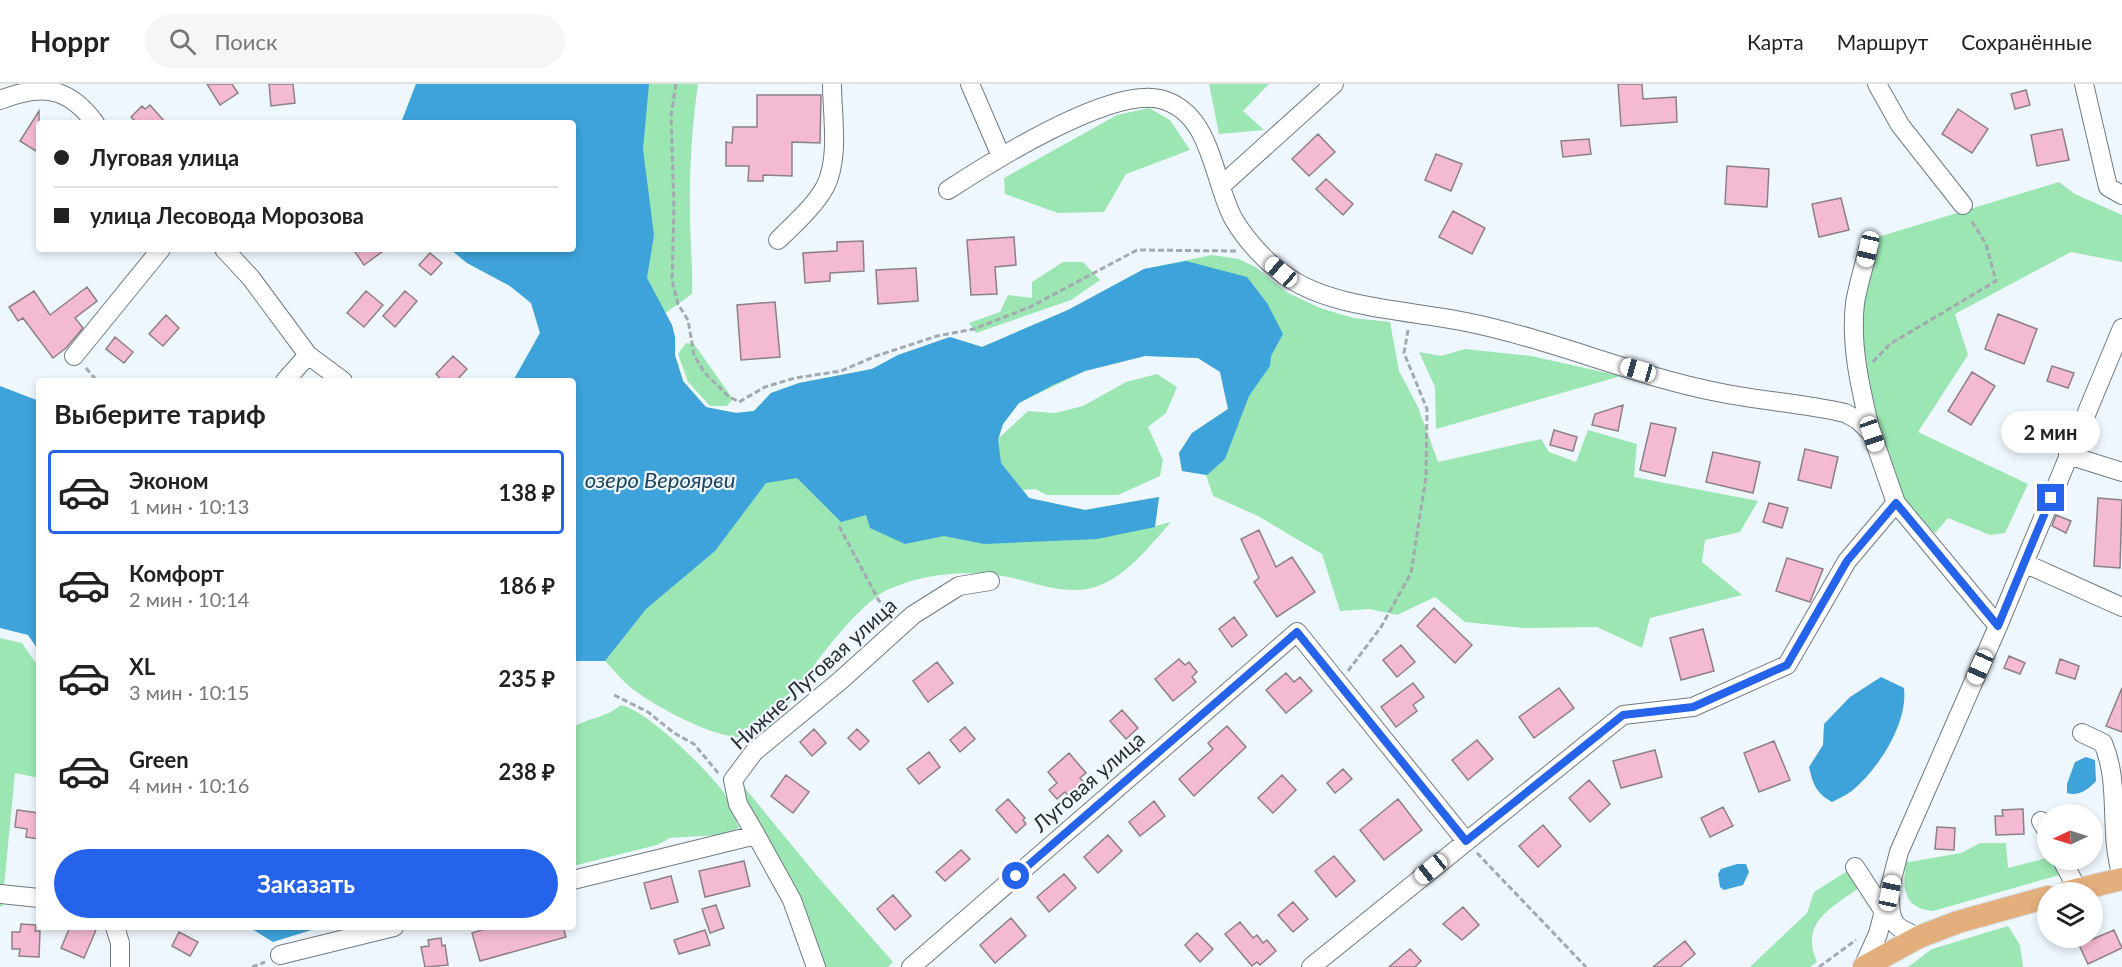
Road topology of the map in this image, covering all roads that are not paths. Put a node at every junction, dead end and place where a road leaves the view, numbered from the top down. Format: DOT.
graph roads {
  1 [pos="832,84"];
  2 [pos="970,84"];
  3 [pos="1334,84"];
  4 [pos="1877,84"];
  5 [pos="2084,84"];
  6 [pos="0,99"];
  7 [pos="93,120"];
  8 [pos="1001,156"];
  9 [pos="1221,186"];
  10 [pos="948,190"];
  11 [pos="2122,195"];
  12 [pos="1963,205"];
  13 [pos="778,240"];
  14 [pos="1868,249"];
  15 [pos="160,252"];
  16 [pos="227,252"];
  17 [pos="2121,332"];
  18 [pos="308,355"];
  19 [pos="74,356"];
  20 [pos="288,378"];
  21 [pos="339,378"];
  22 [pos="1872,434"];
  23 [pos="2068,455"];
  24 [pos="2122,472"];
  25 [pos="1896,503"];
  26 [pos="2024,563"];
  27 [pos="990,581"];
  28 [pos="2122,607"];
  29 [pos="1998,626"];
  30 [pos="2082,733"];
  31 [pos="756,835"];
  32 [pos="1466,841"];
  33 [pos="1855,867"];
  34 [pos="2122,877"];
  35 [pos="576,879"];
  36 [pos="2103,882"];
  37 [pos="0,894"];
  38 [pos="36,898"];
  39 [pos="2037,900"];
  40 [pos="1887,902"];
  41 [pos="116,930"];
  42 [pos="382,930"];
  43 [pos="1919,938"];
  44 [pos="280,955"];
  45 [pos="1889,961"];
  46 [pos="120,967"];
  47 [pos="816,967"];
  48 [pos="911,967"];
  49 [pos="1311,967"];
  50 [pos="1864,967"];
  1 -- 13 [label="street"];
  2 -- 8 [label="street"];
  3 -- 9 [label="street"];
  4 -- 12 [label="street"];
  5 -- 11 [label="street"];
  6 -- 7 [label="street"];
  8 -- 9 [label="street"];
  8 -- 10 [label="street"];
  9 -- 22 [label="street"];
  14 -- 22 [label="street"];
  15 -- 19 [label="street"];
  16 -- 18 [label="street"];
  17 -- 23 [label="street"];
  18 -- 20 [label="street"];
  18 -- 21 [label="street"];
  22 -- 25 [label="street"];
  23 -- 24 [label="street"];
  23 -- 26 [label="street"];
  25 -- 29 [label="street"];
  25 -- 32 [label="street"];
  26 -- 28 [label="street"];
  26 -- 29 [label="street"];
  27 -- 31 [label="street, Нижне-Луговая улица"];
  29 -- 40 [label="street"];
  30 -- 34 [label="street"];
  31 -- 35 [label="street"];
  31 -- 47 [label="street, Нижне-Луговая улица"];
  32 -- 48 [label="street, Луговая улица"];
  32 -- 49 [label="street"];
  33 -- 40 [label="street"];
  34 -- 36 [label="main road"];
  37 -- 38 [label="street"];
  39 -- 43 [label="main road"];
  40 -- 43 [label="street"];
  40 -- 50 [label="street"];
  41 -- 46 [label="street"];
  42 -- 44 [label="street"];
  43 -- 45 [label="main road"];
  45 -- 50 [label="main road"];
}
